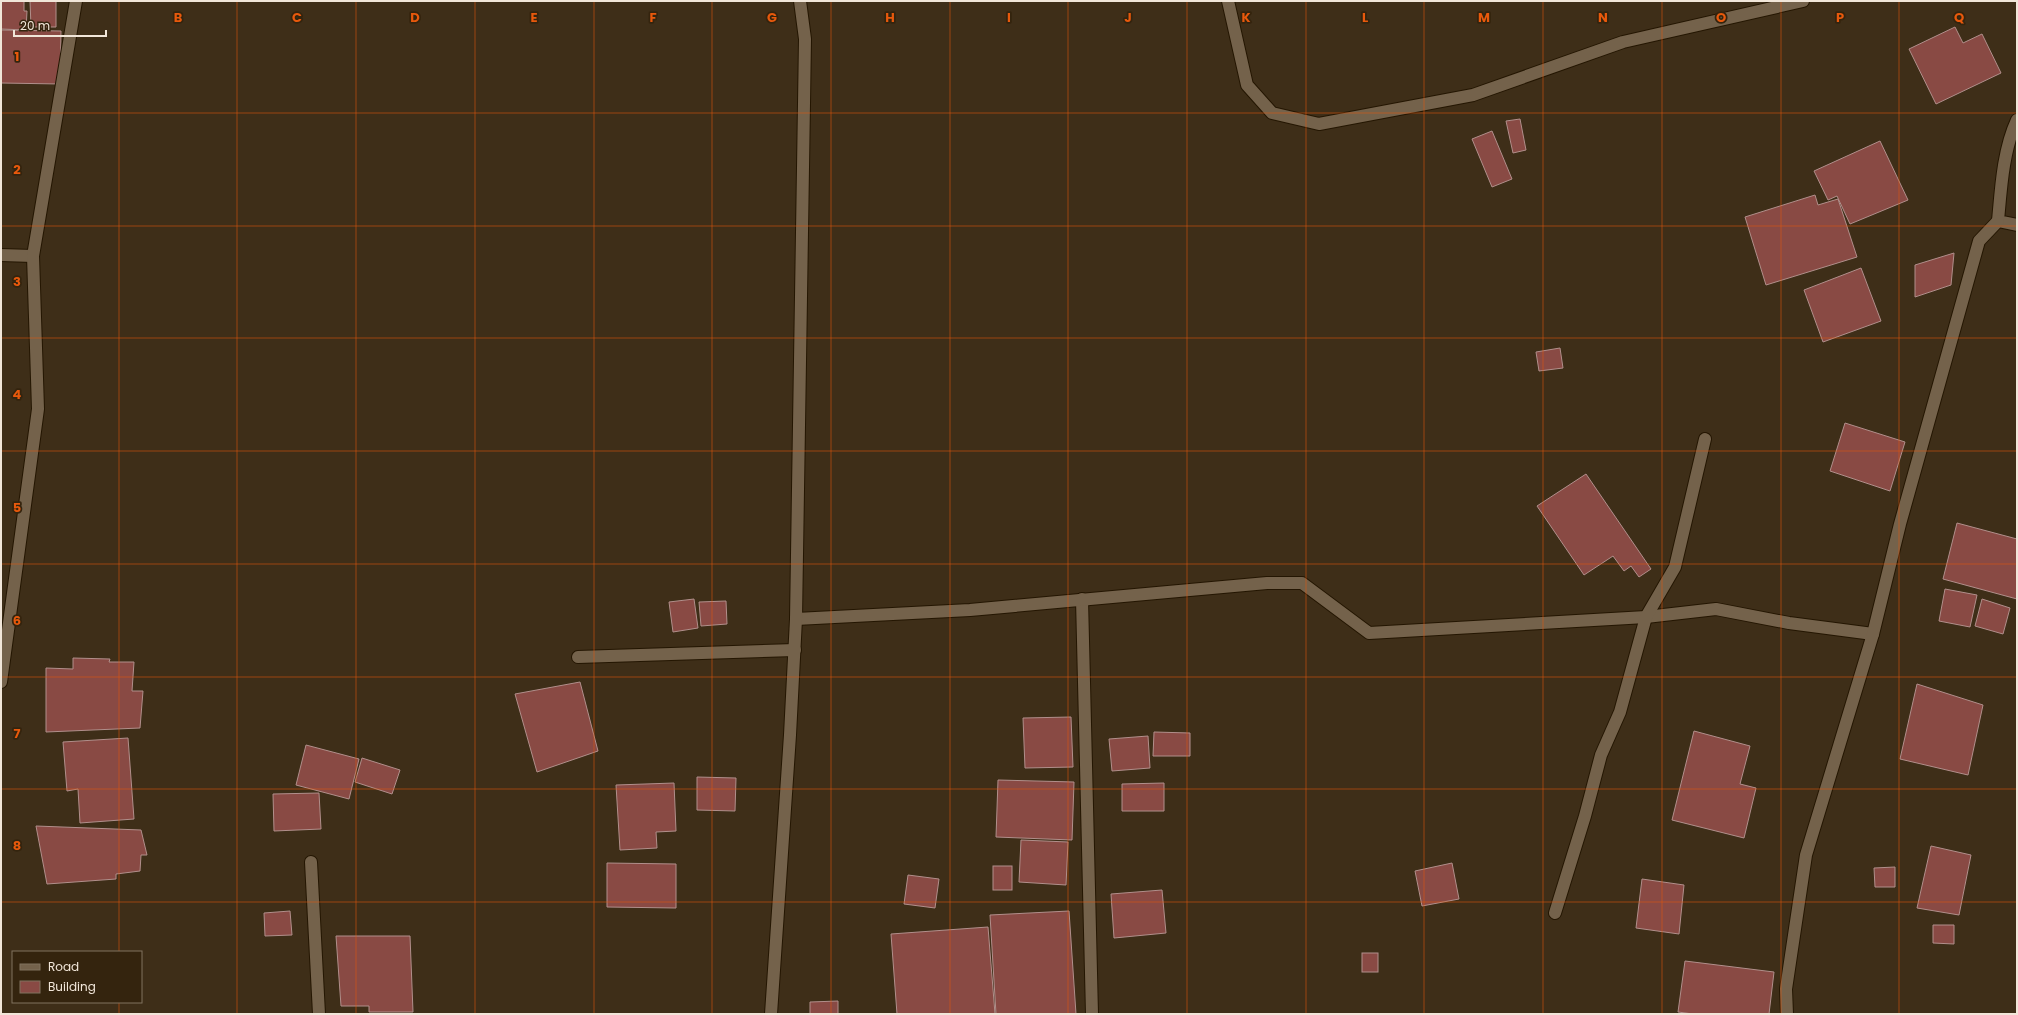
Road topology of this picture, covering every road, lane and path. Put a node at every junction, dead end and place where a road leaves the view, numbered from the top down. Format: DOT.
graph roads {
  1 [pos="76,1"];
  2 [pos="800,1"];
  3 [pos="1228,1"];
  4 [pos="1803,1"];
  5 [pos="2017,120"];
  6 [pos="1998,221"];
  7 [pos="2017,226"];
  8 [pos="1,255"];
  9 [pos="33,256"];
  10 [pos="1705,439"];
  11 [pos="1082,599"];
  12 [pos="1646,617"];
  13 [pos="796,620"];
  14 [pos="1873,634"];
  15 [pos="3,647"];
  16 [pos="795,650"];
  17 [pos="578,657"];
  18 [pos="1,682"];
  19 [pos="311,862"];
  20 [pos="1555,913"];
  21 [pos="319,1014"];
  22 [pos="771,1014"];
  23 [pos="1092,1014"];
  24 [pos="1787,1014"];
  1 -- 9 [label="street"];
  2 -- 13 [label="street"];
  3 -- 4 [label="street"];
  5 -- 6 [label="street"];
  6 -- 7 [label="street"];
  6 -- 14 [label="street"];
  8 -- 9 [label="street"];
  9 -- 15 [label="street"];
  10 -- 12 [label="street"];
  11 -- 12 [label="street"];
  11 -- 13 [label="street"];
  11 -- 23 [label="street"];
  12 -- 14 [label="street"];
  12 -- 20 [label="street"];
  13 -- 16 [label="street"];
  14 -- 24 [label="street"];
  15 -- 18 [label="street"];
  16 -- 17 [label="street"];
  16 -- 22 [label="street"];
  19 -- 21 [label="street"];
}
